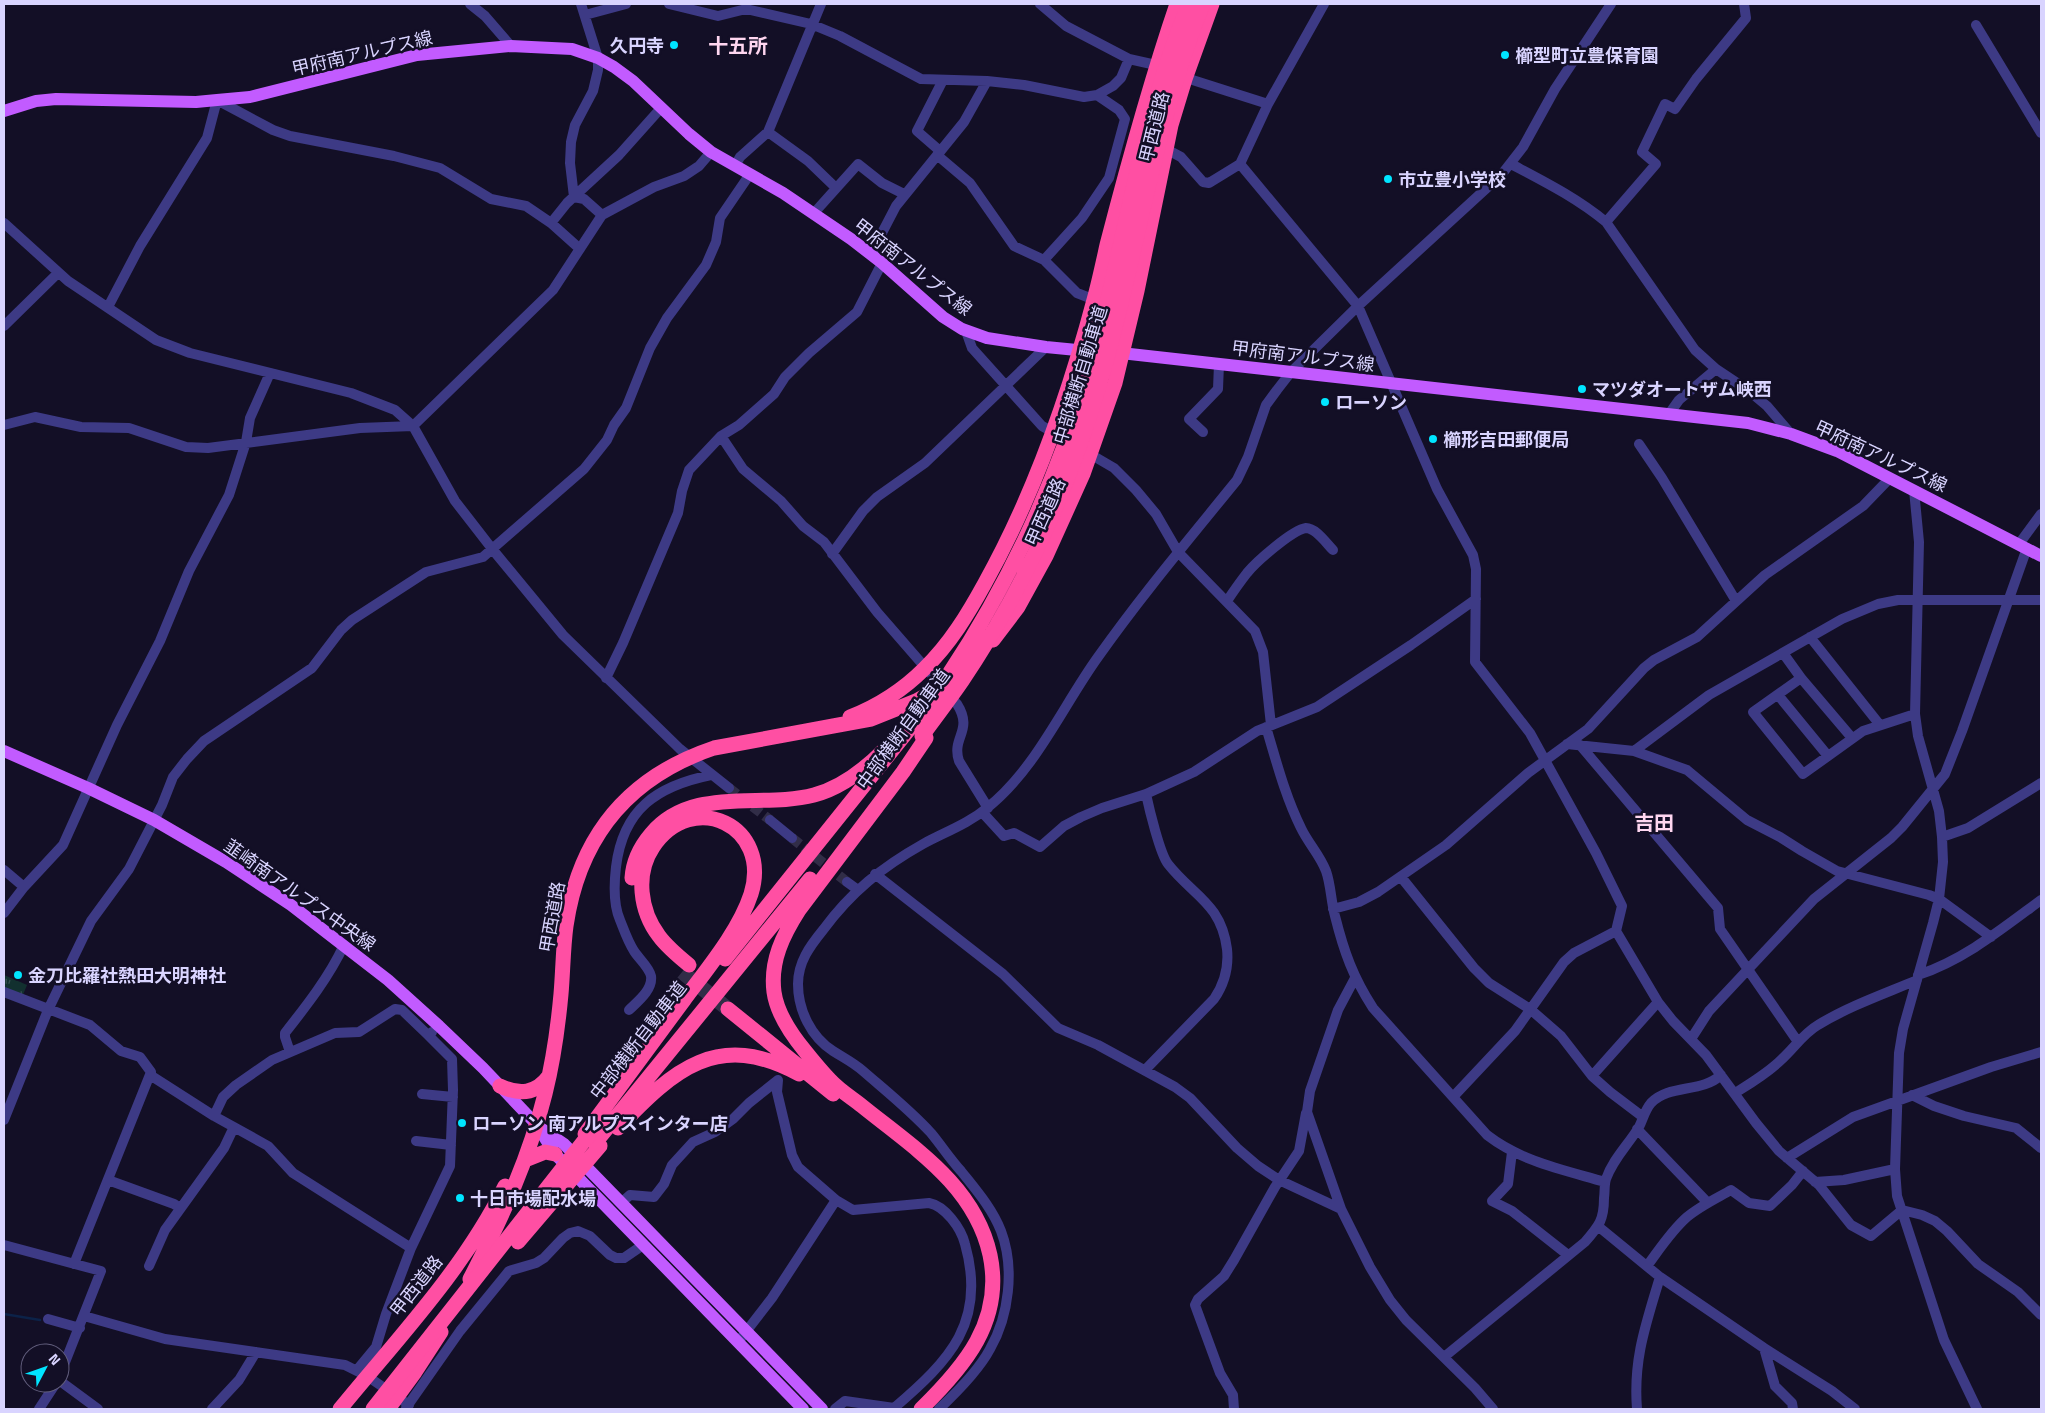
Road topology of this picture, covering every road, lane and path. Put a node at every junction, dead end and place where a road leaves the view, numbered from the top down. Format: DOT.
graph roads {
  1 [pos="470,4"];
  2 [pos="581,4"];
  3 [pos="626,4"];
  4 [pos="669,4"];
  5 [pos="821,4"];
  6 [pos="1040,4"];
  7 [pos="1177,4"];
  8 [pos="1188,4"];
  9 [pos="1203,4"];
  10 [pos="1212,4"];
  11 [pos="1324,4"];
  12 [pos="1611,4"];
  13 [pos="1744,4"];
  14 [pos="585,15"];
  15 [pos="811,24"];
  16 [pos="1976,26"];
  17 [pos="511,46"];
  18 [pos="598,58"];
  19 [pos="1129,60"];
  20 [pos="1156,64"];
  21 [pos="1186,79"];
  22 [pos="943,80"];
  23 [pos="986,81"];
  24 [pos="1097,95"];
  25 [pos="217,100"];
  26 [pos="1268,104"];
  27 [pos="661,108"];
  28 [pos="4,111"];
  29 [pos="2040,128"];
  30 [pos="768,132"];
  31 [pos="1166,149"];
  32 [pos="711,152"];
  33 [pos="939,153"];
  34 [pos="1240,164"];
  35 [pos="1510,164"];
  36 [pos="735,166"];
  37 [pos="750,174"];
  38 [pos="835,188"];
  39 [pos="904,194"];
  40 [pos="574,196"];
  41 [pos="814,213"];
  42 [pos="602,214"];
  43 [pos="1606,222"];
  44 [pos="551,223"];
  45 [pos="4,224"];
  46 [pos="580,249"];
  47 [pos="871,254"];
  48 [pos="1044,260"];
  49 [pos="882,263"];
  50 [pos="58,273"];
  51 [pos="1095,300"];
  52 [pos="1358,306"];
  53 [pos="108,307"];
  54 [pos="4,326"];
  55 [pos="966,332"];
  56 [pos="1046,347"];
  57 [pos="1080,351"];
  58 [pos="1122,353"];
  59 [pos="1219,364"];
  60 [pos="1716,369"];
  61 [pos="270,372"];
  62 [pos="1291,372"];
  63 [pos="1390,384"];
  64 [pos="1006,386"];
  65 [pos="1669,414"];
  66 [pos="4,425"];
  67 [pos="413,426"];
  68 [pos="1053,432"];
  69 [pos="1203,432"];
  70 [pos="1791,434"];
  71 [pos="721,436"];
  72 [pos="246,442"];
  73 [pos="1638,444"];
  74 [pos="1090,454"];
  75 [pos="1890,478"];
  76 [pos="1914,490"];
  77 [pos="2041,514"];
  78 [pos="2023,546"];
  79 [pos="493,550"];
  80 [pos="1333,550"];
  81 [pos="1178,552"];
  82 [pos="832,554"];
  83 [pos="2041,556"];
  84 [pos="1476,598"];
  85 [pos="1919,600"];
  86 [pos="2008,600"];
  87 [pos="2041,600"];
  88 [pos="1227,601"];
  89 [pos="1736,601"];
  90 [pos="1810,638"];
  91 [pos="1783,653"];
  92 [pos="926,668"];
  93 [pos="606,678"];
  94 [pos="1801,678"];
  95 [pos="942,686"];
  96 [pos="1778,695"];
  97 [pos="1915,714"];
  98 [pos="1880,725"];
  99 [pos="1268,726"];
  100 [pos="801,732"];
  101 [pos="916,732"];
  102 [pos="1852,738"];
  103 [pos="1568,744"];
  104 [pos="1580,745"];
  105 [pos="1634,751"];
  106 [pos="4,752"];
  107 [pos="1828,756"];
  108 [pos="689,757"];
  109 [pos="1546,760"];
  110 [pos="711,775"];
  111 [pos="2041,783"];
  112 [pos="88,788"];
  113 [pos="730,788"];
  114 [pos="1932,788"];
  115 [pos="1146,794"];
  116 [pos="985,810"];
  117 [pos="154,820"];
  118 [pos="770,820"];
  119 [pos="1942,837"];
  120 [pos="792,838"];
  121 [pos="4,870"];
  122 [pos="875,874"];
  123 [pos="1845,874"];
  124 [pos="1401,877"];
  125 [pos="847,882"];
  126 [pos="24,887"];
  127 [pos="858,890"];
  128 [pos="1938,899"];
  129 [pos="2041,900"];
  130 [pos="1334,909"];
  131 [pos="4,913"];
  132 [pos="1616,931"];
  133 [pos="1991,937"];
  134 [pos="344,945"];
  135 [pos="1748,970"];
  136 [pos="1355,978"];
  137 [pos="1918,978"];
  138 [pos="4,992"];
  139 [pos="1658,1002"];
  140 [pos="731,1006"];
  141 [pos="1530,1009"];
  142 [pos="48,1010"];
  143 [pos="628,1010"];
  144 [pos="439,1026"];
  145 [pos="428,1035"];
  146 [pos="1691,1039"];
  147 [pos="1798,1042"];
  148 [pos="290,1052"];
  149 [pos="2041,1052"];
  150 [pos="1145,1070"];
  151 [pos="150,1075"];
  152 [pos="1722,1075"];
  153 [pos="548,1076"];
  154 [pos="1592,1076"];
  155 [pos="828,1084"];
  156 [pos="500,1086"];
  157 [pos="1734,1093"];
  158 [pos="422,1094"];
  159 [pos="1912,1095"];
  160 [pos="453,1097"];
  161 [pos="1453,1097"];
  162 [pos="1897,1100"];
  163 [pos="1306,1112"];
  164 [pos="214,1116"];
  165 [pos="1643,1117"];
  166 [pos="4,1120"];
  167 [pos="536,1124"];
  168 [pos="234,1127"];
  169 [pos="1637,1129"];
  170 [pos="592,1140"];
  171 [pos="416,1141"];
  172 [pos="451,1145"];
  173 [pos="2041,1148"];
  174 [pos="1512,1152"];
  175 [pos="555,1154"];
  176 [pos="1787,1158"];
  177 [pos="525,1160"];
  178 [pos="1894,1169"];
  179 [pos="1803,1171"];
  180 [pos="108,1180"];
  181 [pos="1279,1180"];
  182 [pos="1605,1182"];
  183 [pos="1816,1182"];
  184 [pos="836,1200"];
  185 [pos="621,1203"];
  186 [pos="1708,1203"];
  187 [pos="180,1208"];
  188 [pos="1341,1209"];
  189 [pos="1902,1210"];
  190 [pos="1598,1227"];
  191 [pos="643,1245"];
  192 [pos="4,1246"];
  193 [pos="411,1248"];
  194 [pos="1568,1255"];
  195 [pos="74,1264"];
  196 [pos="149,1266"];
  197 [pos="1647,1266"];
  198 [pos="1660,1277"];
  199 [pos="2041,1315"];
  200 [pos="84,1316"];
  201 [pos="48,1319"];
  202 [pos="80,1328"];
  203 [pos="746,1332"];
  204 [pos="738,1342"];
  205 [pos="1764,1348"];
  206 [pos="70,1352"];
  207 [pos="256,1352"];
  208 [pos="415,1357"];
  209 [pos="1444,1357"];
  210 [pos="362,1373"];
  211 [pos="70,1388"];
  212 [pos="49,1393"];
  213 [pos="404,1404"];
  214 [pos="39,1409"];
  215 [pos="98,1409"];
  216 [pos="212,1409"];
  217 [pos="340,1409"];
  218 [pos="373,1409"];
  219 [pos="388,1409"];
  220 [pos="803,1409"];
  221 [pos="822,1409"];
  222 [pos="835,1409"];
  223 [pos="909,1409"];
  224 [pos="920,1409"];
  225 [pos="939,1409"];
  226 [pos="1234,1409"];
  227 [pos="1493,1409"];
  228 [pos="1637,1409"];
  229 [pos="1794,1409"];
  230 [pos="1855,1409"];
  231 [pos="1977,1409"];
  1 -- 17 [label="street"];
  2 -- 14 [label="street"];
  3 -- 14 [label="street"];
  4 -- 15 [label="street"];
  5 -- 15 [label="street"];
  6 -- 19 [label="street"];
  7 -- 20 [label="highway, 甲西道路"];
  8 -- 101 [label="highway, 中部横断自動車道, bridge"];
  9 -- 101 [label="highway, 中部横断自動車道, bridge"];
  10 -- 21 [label="highway, 甲西道路"];
  11 -- 26 [label="street"];
  12 -- 35 [label="street"];
  13 -- 43 [label="street"];
  14 -- 18 [label="street"];
  15 -- 22 [label="street"];
  15 -- 30 [label="street"];
  16 -- 29 [label="street"];
  17 -- 18 [label="main road, 甲府南アルプス線"];
  17 -- 25 [label="main road, 甲府南アルプス線"];
  18 -- 27 [label="main road, 甲府南アルプス線"];
  18 -- 40 [label="street"];
  19 -- 20 [label="street"];
  19 -- 24 [label="street"];
  20 -- 21 [label="street"];
  20 -- 51 [label="highway, 甲西道路"];
  21 -- 26 [label="street"];
  21 -- 31 [label="highway, 甲西道路"];
  22 -- 23 [label="street"];
  22 -- 33 [label="street"];
  23 -- 24 [label="street"];
  23 -- 33 [label="street"];
  24 -- 48 [label="street"];
  25 -- 28 [label="main road, 甲府南アルプス線"];
  25 -- 44 [label="street"];
  25 -- 53 [label="street"];
  26 -- 34 [label="street"];
  27 -- 32 [label="main road, 甲府南アルプス線"];
  27 -- 40 [label="street"];
  30 -- 36 [label="street"];
  30 -- 38 [label="street"];
  31 -- 34 [label="street"];
  31 -- 58 [label="highway, 甲西道路"];
  32 -- 36 [label="main road, 甲府南アルプス線"];
  32 -- 42 [label="street"];
  33 -- 39 [label="street"];
  33 -- 48 [label="street"];
  34 -- 52 [label="street"];
  35 -- 43 [label="street"];
  35 -- 52 [label="street"];
  36 -- 37 [label="main road, 甲府南アルプス線"];
  37 -- 41 [label="main road, 甲府南アルプス線"];
  37 -- 79 [label="street"];
  38 -- 39 [label="street"];
  38 -- 41 [label="street"];
  39 -- 47 [label="street"];
  40 -- 42 [label="street"];
  40 -- 44 [label="street"];
  41 -- 47 [label="main road, 甲府南アルプス線"];
  42 -- 46 [label="street"];
  43 -- 60 [label="street"];
  44 -- 46 [label="street"];
  45 -- 50 [label="street"];
  46 -- 67 [label="street"];
  47 -- 49 [label="main road, 甲府南アルプス線"];
  48 -- 51 [label="street"];
  49 -- 55 [label="main road, 甲府南アルプス線"];
  49 -- 71 [label="street"];
  50 -- 53 [label="street"];
  50 -- 54 [label="street"];
  51 -- 57 [label="highway, 甲西道路"];
  52 -- 62 [label="street"];
  52 -- 63 [label="street"];
  53 -- 61 [label="street"];
  55 -- 56 [label="main road, 甲府南アルプス線"];
  55 -- 64 [label="street"];
  56 -- 57 [label="main road, 甲府南アルプス線"];
  56 -- 64 [label="street"];
  57 -- 58 [label="main road, 甲府南アルプス線"];
  57 -- 68 [label="highway, 甲西道路"];
  58 -- 59 [label="main road, 甲府南アルプス線"];
  58 -- 74 [label="highway, 甲西道路"];
  59 -- 62 [label="main road, 甲府南アルプス線"];
  59 -- 69 [label="street"];
  60 -- 65 [label="street"];
  60 -- 70 [label="street"];
  61 -- 67 [label="street"];
  61 -- 72 [label="street"];
  62 -- 63 [label="main road, 甲府南アルプス線"];
  62 -- 81 [label="street"];
  63 -- 65 [label="main road, 甲府南アルプス線"];
  63 -- 84 [label="street"];
  64 -- 68 [label="street"];
  64 -- 82 [label="street"];
  65 -- 70 [label="main road, 甲府南アルプス線"];
  66 -- 72 [label="street"];
  67 -- 72 [label="street"];
  67 -- 79 [label="street"];
  68 -- 92 [label="highway, 甲西道路"];
  70 -- 75 [label="main road, 甲府南アルプス線"];
  71 -- 82 [label="street"];
  71 -- 93 [label="street"];
  72 -- 112 [label="street"];
  73 -- 89 [label="street"];
  74 -- 81 [label="street"];
  74 -- 95 [label="highway, 甲西道路"];
  75 -- 76 [label="main road, 甲府南アルプス線"];
  75 -- 89 [label="street"];
  76 -- 78 [label="main road, 甲府南アルプス線"];
  76 -- 85 [label="street"];
  77 -- 78 [label="street"];
  78 -- 83 [label="main road, 甲府南アルプス線"];
  78 -- 86 [label="street"];
  79 -- 93 [label="street"];
  79 -- 117 [label="street"];
  80 -- 88 [label="street"];
  81 -- 88 [label="street"];
  81 -- 116 [label="street"];
  82 -- 92 [label="street"];
  84 -- 99 [label="street"];
  84 -- 109 [label="street"];
  85 -- 86 [label="street"];
  85 -- 90 [label="street"];
  85 -- 97 [label="street"];
  86 -- 87 [label="street"];
  86 -- 114 [label="street"];
  88 -- 99 [label="street"];
  89 -- 103 [label="street"];
  90 -- 91 [label="street"];
  90 -- 98 [label="street"];
  91 -- 94 [label="street"];
  91 -- 105 [label="street"];
  92 -- 95 [label="street"];
  92 -- 100 [label="highway, 甲西道路"];
  93 -- 108 [label="street"];
  94 -- 96 [label="street"];
  94 -- 102 [label="street"];
  95 -- 100 [label="highway, 甲西道路"];
  95 -- 116 [label="street"];
  96 -- 107 [label="street"];
  96 -- 107 [label="street"];
  97 -- 98 [label="street"];
  97 -- 114 [label="street"];
  98 -- 102 [label="street"];
  99 -- 115 [label="street"];
  99 -- 130 [label="street"];
  100 -- 108 [label="highway, 甲西道路"];
  101 -- 155 [label="highway"];
  101 -- 170 [label="highway, 中部横断自動車道"];
  101 -- 170 [label="highway"];
  102 -- 107 [label="street"];
  103 -- 104 [label="street"];
  103 -- 109 [label="street"];
  104 -- 105 [label="street"];
  104 -- 135 [label="street"];
  105 -- 123 [label="street"];
  106 -- 112 [label="main road, 韮崎南アルプス中央線"];
  108 -- 110 [label="street"];
  108 -- 153 [label="highway, 甲西道路"];
  109 -- 124 [label="street"];
  109 -- 132 [label="street"];
  110 -- 113 [label="street"];
  110 -- 143 [label="street"];
  111 -- 119 [label="street"];
  112 -- 117 [label="main road, 韮崎南アルプス中央線"];
  112 -- 126 [label="street"];
  114 -- 119 [label="street"];
  114 -- 123 [label="street"];
  115 -- 116 [label="street"];
  115 -- 150 [label="street"];
  116 -- 122 [label="street"];
  117 -- 134 [label="main road, 韮崎南アルプス中央線"];
  117 -- 142 [label="street"];
  118 -- 120 [label="street"];
  119 -- 128 [label="street"];
  121 -- 126 [label="street"];
  122 -- 127 [label="street"];
  122 -- 150 [label="street"];
  123 -- 128 [label="street"];
  123 -- 135 [label="street"];
  124 -- 130 [label="street"];
  124 -- 141 [label="street"];
  125 -- 127 [label="street"];
  126 -- 131 [label="street"];
  127 -- 225 [label="street"];
  128 -- 133 [label="street"];
  128 -- 137 [label="street"];
  129 -- 133 [label="street"];
  130 -- 136 [label="street"];
  132 -- 139 [label="street"];
  132 -- 141 [label="street"];
  133 -- 137 [label="street"];
  134 -- 144 [label="main road, 韮崎南アルプス中央線"];
  134 -- 148 [label="street"];
  135 -- 146 [label="street"];
  135 -- 147 [label="street"];
  136 -- 161 [label="street"];
  136 -- 163 [label="street"];
  137 -- 147 [label="street"];
  137 -- 162 [label="street"];
  138 -- 142 [label="street"];
  139 -- 146 [label="street"];
  139 -- 154 [label="street"];
  140 -- 155 [label="highway"];
  141 -- 154 [label="street"];
  141 -- 161 [label="street"];
  142 -- 151 [label="street"];
  142 -- 166 [label="street"];
  144 -- 145 [label="street"];
  144 -- 156 [label="main road, 韮崎南アルプス中央線"];
  145 -- 148 [label="street"];
  145 -- 160 [label="street"];
  146 -- 152 [label="street"];
  147 -- 157 [label="street"];
  148 -- 164 [label="street"];
  149 -- 159 [label="street"];
  150 -- 181 [label="street"];
  151 -- 164 [label="street"];
  151 -- 180 [label="street"];
  152 -- 157 [label="street"];
  152 -- 165 [label="street"];
  153 -- 156 [label="highway"];
  153 -- 167 [label="highway, 甲西道路"];
  154 -- 165 [label="street"];
  155 -- 170 [label="highway"];
  155 -- 223 [label="highway"];
  155 -- 224 [label="highway"];
  156 -- 167 [label="main road, 韮崎南アルプス中央線"];
  157 -- 176 [label="street"];
  158 -- 160 [label="street"];
  159 -- 162 [label="street"];
  159 -- 173 [label="street"];
  160 -- 172 [label="street"];
  161 -- 174 [label="street"];
  162 -- 176 [label="street"];
  162 -- 178 [label="street"];
  163 -- 181 [label="street"];
  163 -- 188 [label="street"];
  164 -- 168 [label="street"];
  165 -- 169 [label="street"];
  167 -- 175 [label="main road"];
  167 -- 177 [label="highway, 甲西道路"];
  167 -- 185 [label="main road"];
  167 -- 210 [label="highway, 甲西道路"];
  168 -- 187 [label="street"];
  168 -- 193 [label="street"];
  169 -- 182 [label="street"];
  169 -- 186 [label="street"];
  170 -- 208 [label="highway, 中部横断自動車道, bridge"];
  170 -- 208 [label="highway, 中部横断自動車道, bridge"];
  171 -- 172 [label="street"];
  172 -- 193 [label="street"];
  174 -- 182 [label="street"];
  174 -- 194 [label="street"];
  175 -- 177 [label="highway"];
  175 -- 191 [label="main road"];
  176 -- 179 [label="street"];
  177 -- 213 [label="highway, 甲西道路"];
  178 -- 183 [label="street"];
  178 -- 189 [label="street"];
  179 -- 183 [label="street"];
  179 -- 186 [label="street"];
  180 -- 187 [label="street"];
  180 -- 195 [label="street"];
  181 -- 188 [label="street"];
  181 -- 226 [label="street"];
  182 -- 190 [label="street"];
  183 -- 189 [label="street"];
  184 -- 185 [label="street"];
  184 -- 203 [label="street"];
  184 -- 222 [label="street"];
  185 -- 203 [label="main road"];
  186 -- 197 [label="street"];
  187 -- 196 [label="street"];
  188 -- 209 [label="street"];
  189 -- 199 [label="street"];
  189 -- 231 [label="street"];
  190 -- 194 [label="street"];
  190 -- 197 [label="street"];
  191 -- 204 [label="main road"];
  191 -- 213 [label="street"];
  192 -- 195 [label="street"];
  193 -- 210 [label="street"];
  194 -- 209 [label="street"];
  195 -- 200 [label="street"];
  197 -- 198 [label="street"];
  198 -- 205 [label="street"];
  198 -- 228 [label="street"];
  200 -- 202 [label="street"];
  200 -- 207 [label="street"];
  201 -- 202 [label="street"];
  202 -- 206 [label="street"];
  203 -- 204 [label="street"];
  203 -- 221 [label="main road"];
  204 -- 220 [label="main road"];
  205 -- 229 [label="street"];
  205 -- 230 [label="street"];
  207 -- 210 [label="street"];
  207 -- 216 [label="street"];
  208 -- 218 [label="highway, 中部横断自動車道, bridge"];
  209 -- 227 [label="street"];
  210 -- 213 [label="street"];
  210 -- 217 [label="highway, 甲西道路"];
  211 -- 215 [label="street"];
  212 -- 214 [label="street"];
  213 -- 219 [label="highway, 甲西道路"];
}
